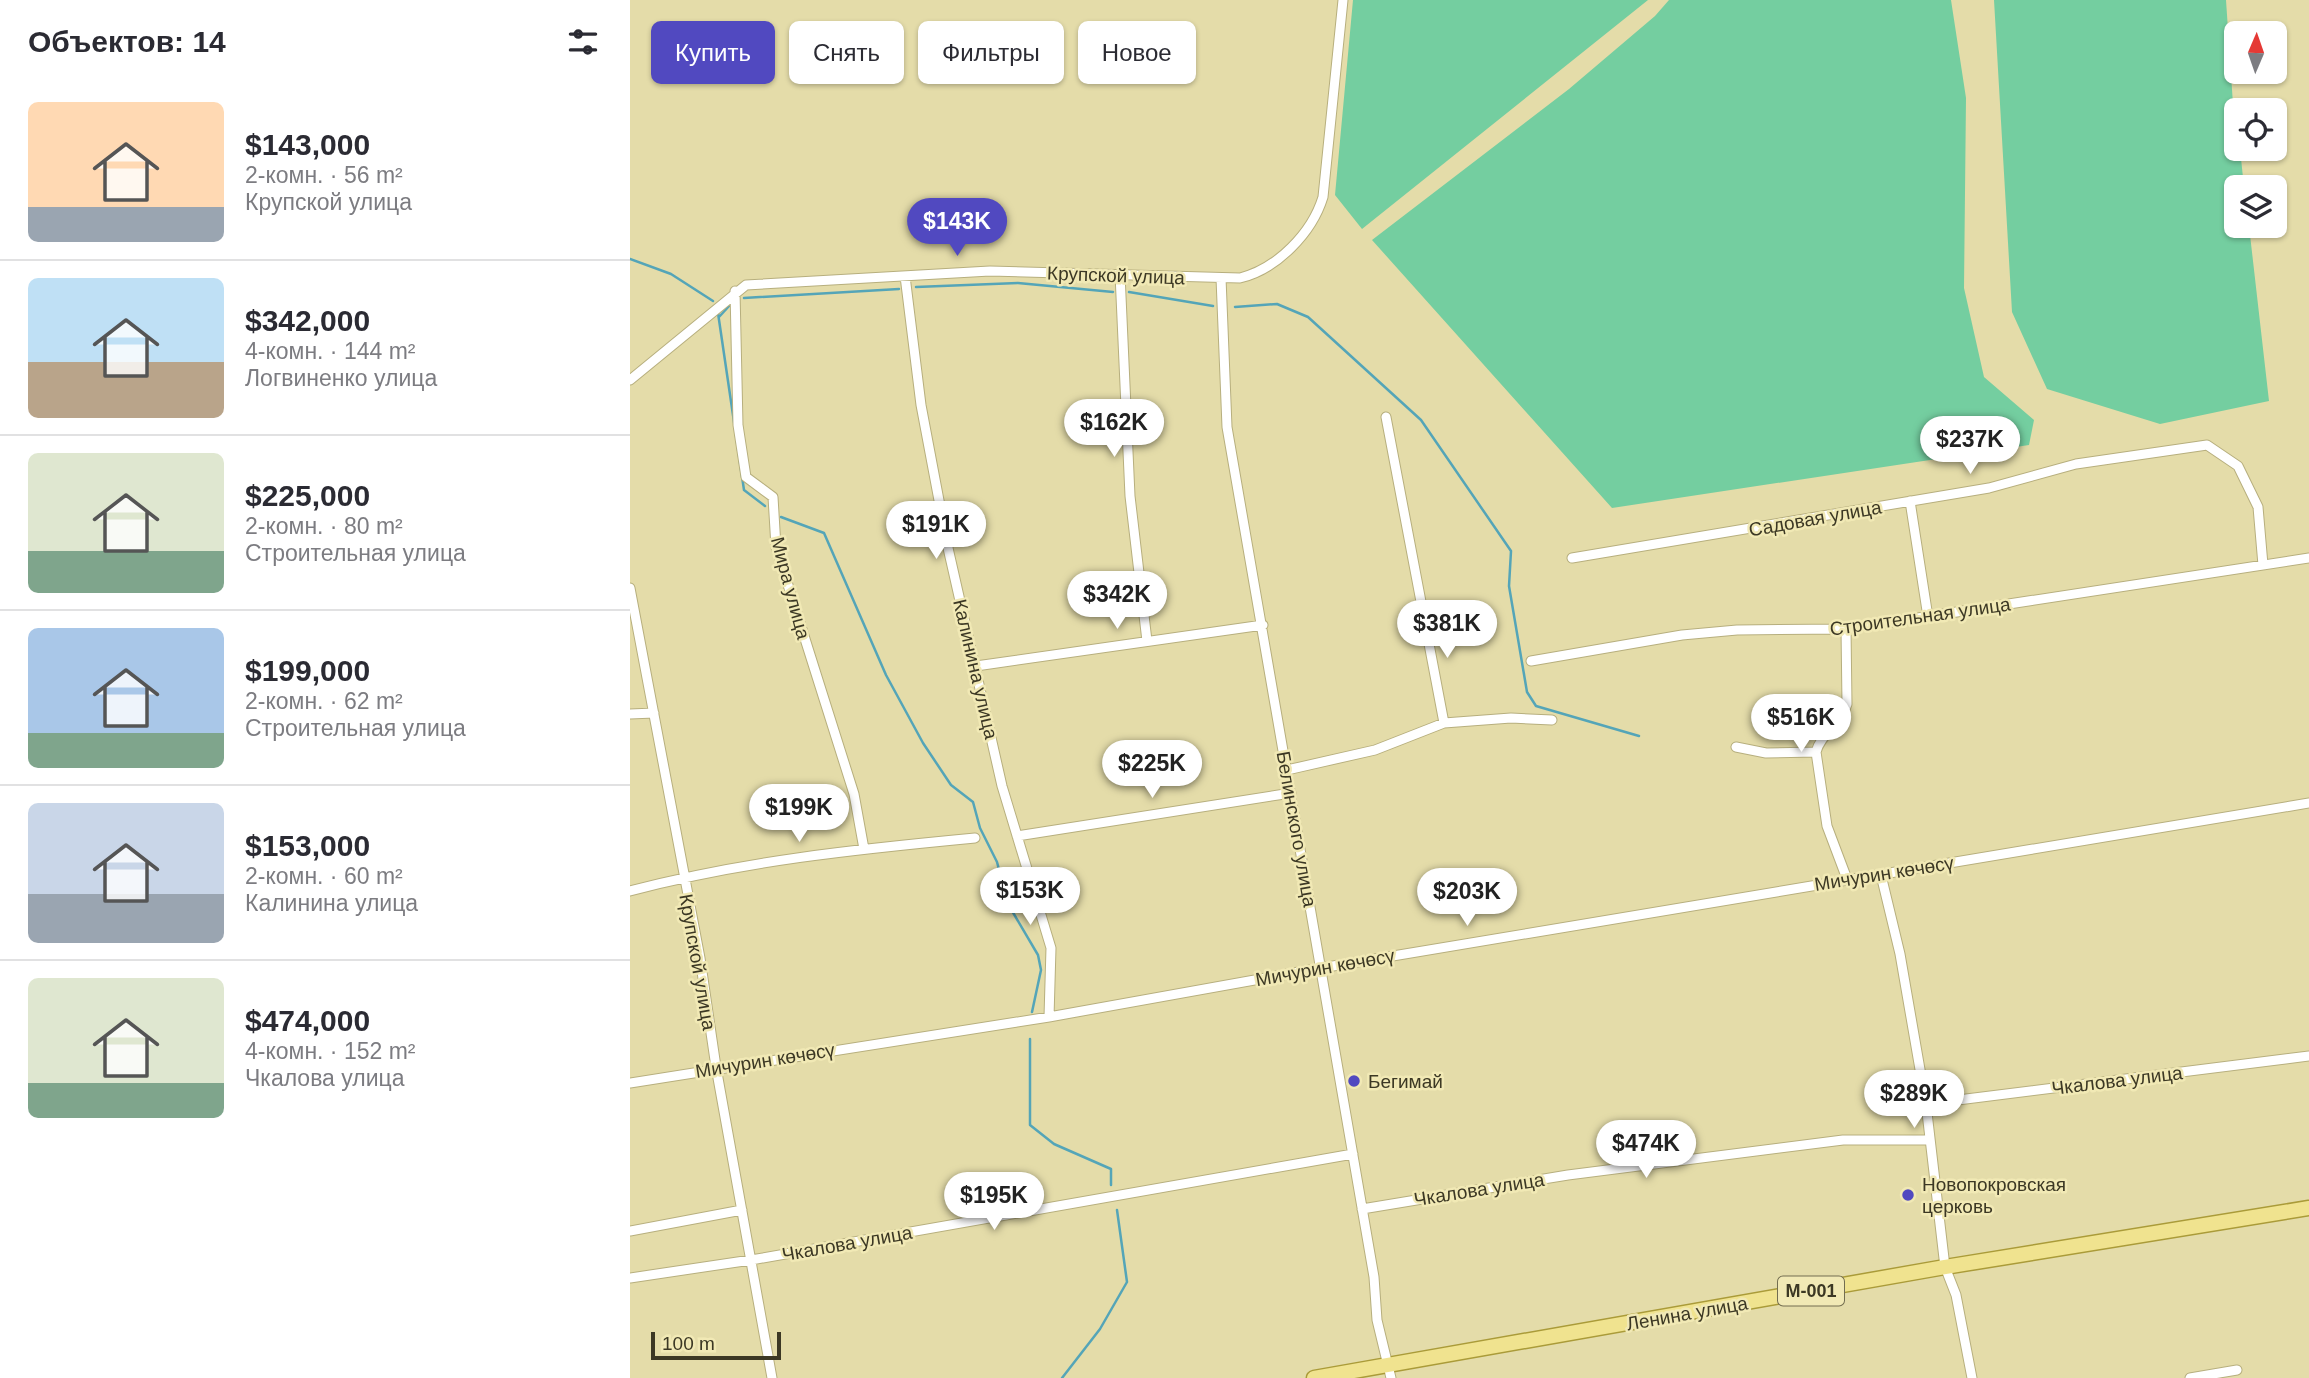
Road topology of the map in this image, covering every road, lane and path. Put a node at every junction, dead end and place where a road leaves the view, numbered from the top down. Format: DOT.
graph roads {
  1 [pos="1343,0"];
  2 [pos="1120,274"];
  3 [pos="905,276"];
  4 [pos="1221,278"];
  5 [pos="735,291"];
  6 [pos="630,380"];
  7 [pos="1386,417"];
  8 [pos="1910,501"];
  9 [pos="1572,558"];
  10 [pos="2309,558"];
  11 [pos="2263,565"];
  12 [pos="630,588"];
  13 [pos="1928,617"];
  14 [pos="1263,625"];
  15 [pos="1846,629"];
  16 [pos="1147,641"];
  17 [pos="1531,661"];
  18 [pos="976,666"];
  19 [pos="654,713"];
  20 [pos="630,714"];
  21 [pos="1552,720"];
  22 [pos="1444,723"];
  23 [pos="1736,747"];
  24 [pos="1816,752"];
  25 [pos="1287,770"];
  26 [pos="1291,793"];
  27 [pos="2309,803"];
  28 [pos="1017,836"];
  29 [pos="975,838"];
  30 [pos="864,849"];
  31 [pos="1881,875"];
  32 [pos="683,877"];
  33 [pos="1847,879"];
  34 [pos="630,891"];
  35 [pos="1321,968"];
  36 [pos="1049,1017"];
  37 [pos="2309,1056"];
  38 [pos="716,1068"];
  39 [pos="630,1083"];
  40 [pos="1926,1104"];
  41 [pos="1930,1140"];
  42 [pos="1353,1154"];
  43 [pos="2309,1208"];
  44 [pos="1362,1209"];
  45 [pos="741,1210"];
  46 [pos="630,1231"];
  47 [pos="751,1260"];
  48 [pos="1945,1267"];
  49 [pos="630,1278"];
  50 [pos="2237,1370"];
  51 [pos="1390,1371"];
  52 [pos="772,1378"];
  53 [pos="1314,1378"];
  54 [pos="1972,1378"];
  55 [pos="2189,1378"];
  1 -- 4 [label="street, Крупской улица"];
  2 -- 3 [label="street, Крупской улица"];
  2 -- 4 [label="street, Крупской улица"];
  2 -- 16 [label="street"];
  3 -- 5 [label="street, Крупской улица"];
  3 -- 18 [label="street, Калинина улица"];
  4 -- 14 [label="street, Белинского улица"];
  5 -- 6 [label="street, Крупской улица"];
  5 -- 30 [label="street, Мира улица"];
  7 -- 22 [label="street"];
  8 -- 9 [label="street, Садовая улица"];
  8 -- 11 [label="street, Садовая улица"];
  8 -- 13 [label="street"];
  10 -- 11 [label="street, Строительная улица"];
  11 -- 13 [label="street, Строительная улица"];
  12 -- 19 [label="street, Крупской улица"];
  13 -- 15 [label="street, Строительная улица"];
  14 -- 16 [label="street"];
  14 -- 25 [label="street, Белинского улица"];
  15 -- 17 [label="street, Строительная улица"];
  15 -- 24 [label="street"];
  16 -- 18 [label="street"];
  18 -- 28 [label="street, Калинина улица"];
  19 -- 20 [label="street"];
  19 -- 32 [label="street, Крупской улица"];
  21 -- 22 [label="street"];
  22 -- 25 [label="street"];
  23 -- 24 [label="street"];
  24 -- 33 [label="street"];
  25 -- 26 [label="street, Белинского улица"];
  26 -- 28 [label="street"];
  26 -- 35 [label="street, Белинского улица"];
  27 -- 31 [label="street, Мичурин көчөсү"];
  28 -- 36 [label="street, Калинина улица"];
  29 -- 30 [label="street"];
  30 -- 32 [label="street"];
  31 -- 33 [label="street, Мичурин көчөсү"];
  31 -- 40 [label="street"];
  32 -- 34 [label="street"];
  32 -- 38 [label="street, Крупской улица"];
  33 -- 35 [label="street, Мичурин көчөсү"];
  35 -- 36 [label="street, Мичурин көчөсү"];
  35 -- 42 [label="street, Белинского улица"];
  36 -- 38 [label="street, Мичурин көчөсү"];
  37 -- 40 [label="street, Чкалова улица"];
  38 -- 39 [label="street, Мичурин көчөсү"];
  38 -- 45 [label="street, Крупской улица"];
  40 -- 41 [label="street"];
  41 -- 44 [label="street, Чкалова улица"];
  41 -- 48 [label="street"];
  42 -- 44 [label="street, Белинского улица"];
  42 -- 47 [label="street, Чкалова улица"];
  43 -- 48 [label="main road, Ленина улица / М-001"];
  44 -- 51 [label="street, Белинского улица"];
  45 -- 46 [label="street"];
  45 -- 47 [label="street, Крупской улица"];
  47 -- 49 [label="street, Чкалова улица"];
  47 -- 52 [label="street, Крупской улица"];
  48 -- 51 [label="main road, Ленина улица / М-001"];
  48 -- 54 [label="street"];
  50 -- 55 [label="street"];
  51 -- 53 [label="main road, Ленина улица / М-001"];
}
